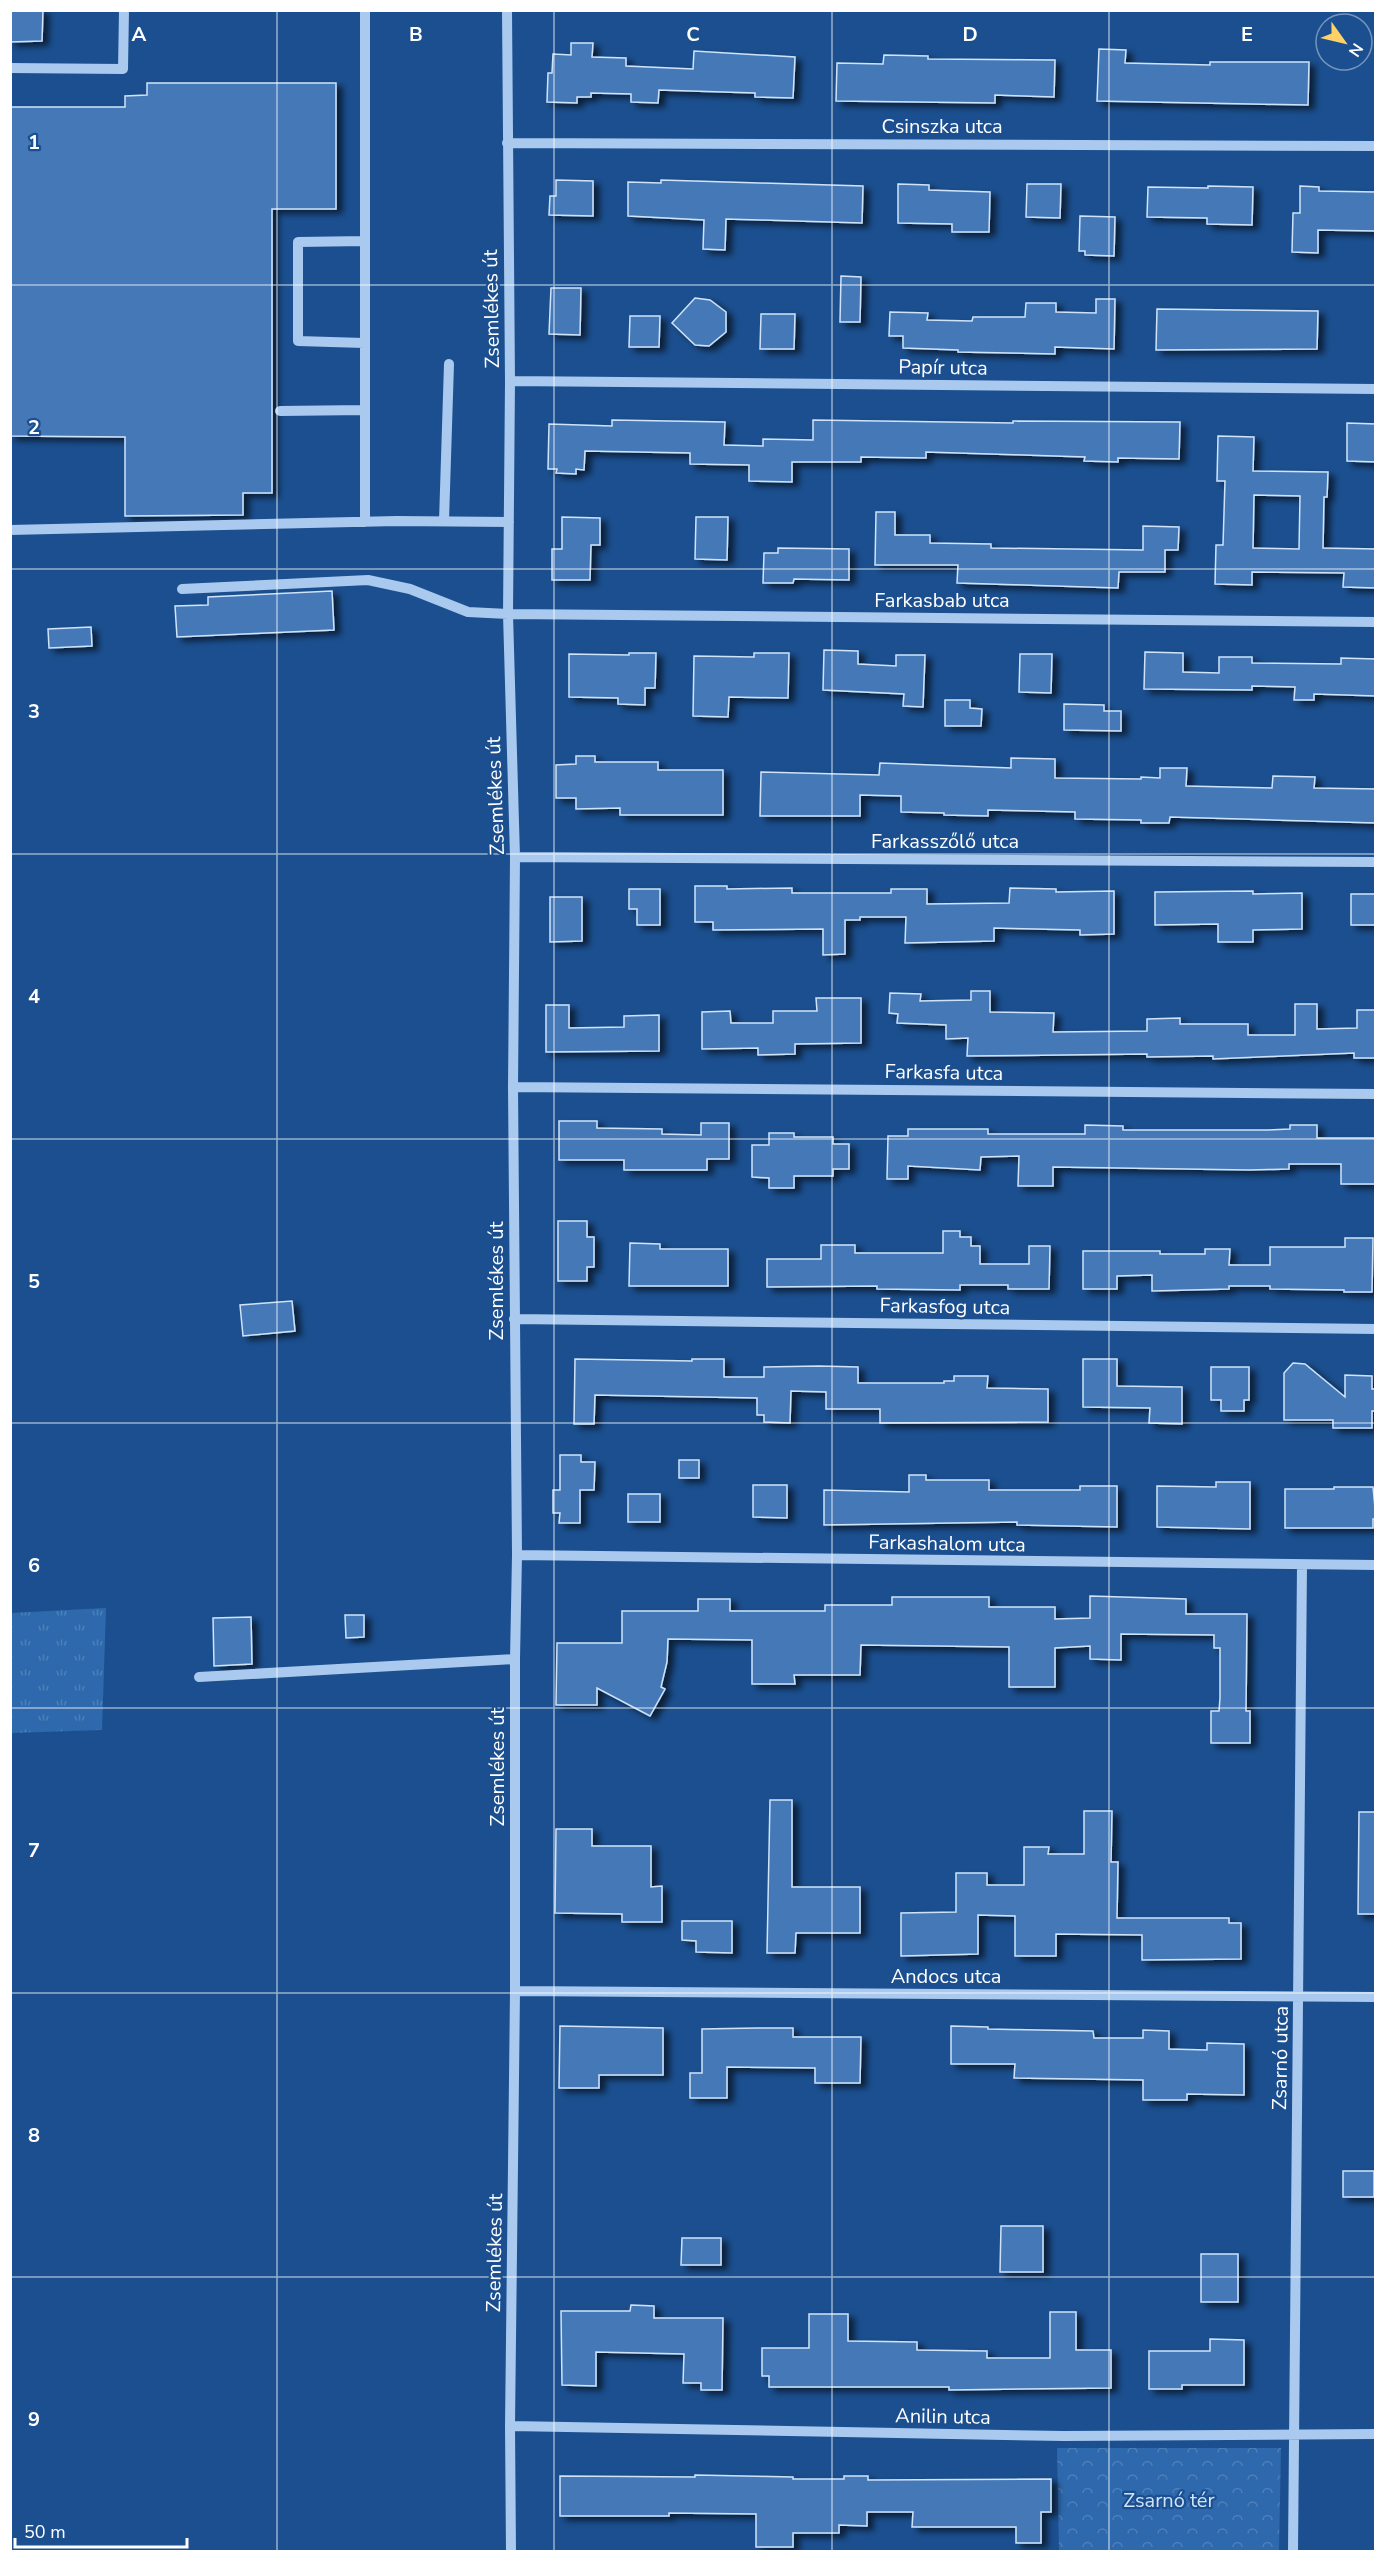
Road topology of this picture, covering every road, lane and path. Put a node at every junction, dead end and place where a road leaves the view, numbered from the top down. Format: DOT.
graph roads {
  1 [pos="124,10"];
  2 [pos="365,10"];
  3 [pos="507,10"];
  4 [pos="10,68"];
  5 [pos="507,143"];
  6 [pos="1376,146"];
  7 [pos="365,241"];
  8 [pos="364,342"];
  9 [pos="449,364"];
  10 [pos="510,381"];
  11 [pos="1376,389"];
  12 [pos="364,410"];
  13 [pos="280,411"];
  14 [pos="444,521"];
  15 [pos="365,522"];
  16 [pos="509,522"];
  17 [pos="10,530"];
  18 [pos="182,589"];
  19 [pos="508,614"];
  20 [pos="1376,621"];
  21 [pos="515,857"];
  22 [pos="1376,862"];
  23 [pos="513,1087"];
  24 [pos="1376,1094"];
  25 [pos="514,1319"];
  26 [pos="1376,1329"];
  27 [pos="517,1556"];
  28 [pos="1302,1565"];
  29 [pos="1376,1565"];
  30 [pos="515,1659"];
  31 [pos="199,1677"];
  32 [pos="516,1991"];
  33 [pos="1299,1996"];
  34 [pos="1376,1997"];
  35 [pos="510,2426"];
  36 [pos="1294,2434"];
  37 [pos="1376,2434"];
  38 [pos="511,2552"];
  39 [pos="1293,2552"];
  1 -- 4 [label="street"];
  2 -- 7 [label="street"];
  3 -- 5 [label="street, Zsemlékes út"];
  5 -- 6 [label="street, Csinszka utca"];
  5 -- 10 [label="street, Zsemlékes út"];
  7 -- 8 [label="street"];
  7 -- 8 [label="street"];
  8 -- 12 [label="street"];
  9 -- 14 [label="street"];
  10 -- 11 [label="street, Papír utca"];
  10 -- 16 [label="street, Zsemlékes út"];
  12 -- 13 [label="street"];
  12 -- 15 [label="street"];
  14 -- 15 [label="street"];
  14 -- 16 [label="street"];
  15 -- 17 [label="street"];
  16 -- 19 [label="street, Zsemlékes út"];
  18 -- 19 [label="street, Farkasbab utca"];
  19 -- 20 [label="street, Farkasbab utca"];
  19 -- 21 [label="street, Zsemlékes út"];
  21 -- 22 [label="street, Farkasszőlő utca"];
  21 -- 23 [label="street, Zsemlékes út"];
  23 -- 24 [label="street, Farkasfa utca"];
  23 -- 25 [label="street, Zsemlékes út"];
  25 -- 26 [label="street, Farkasfog utca"];
  25 -- 27 [label="street, Zsemlékes út"];
  27 -- 28 [label="street, Farkashalom utca"];
  27 -- 30 [label="street, Zsemlékes út"];
  28 -- 29 [label="street, Farkashalom utca"];
  28 -- 33 [label="street, Zsarnó utca"];
  30 -- 31 [label="street"];
  30 -- 32 [label="street, Zsemlékes út"];
  32 -- 33 [label="street, Andocs utca"];
  32 -- 35 [label="street, Zsemlékes út"];
  33 -- 34 [label="street, Andocs utca"];
  33 -- 36 [label="street, Zsarnó utca"];
  35 -- 36 [label="street, Anilin utca"];
  35 -- 38 [label="street, Zsemlékes út"];
  36 -- 37 [label="street, Anilin utca"];
  36 -- 39 [label="street, Zsarnó utca"];
}
